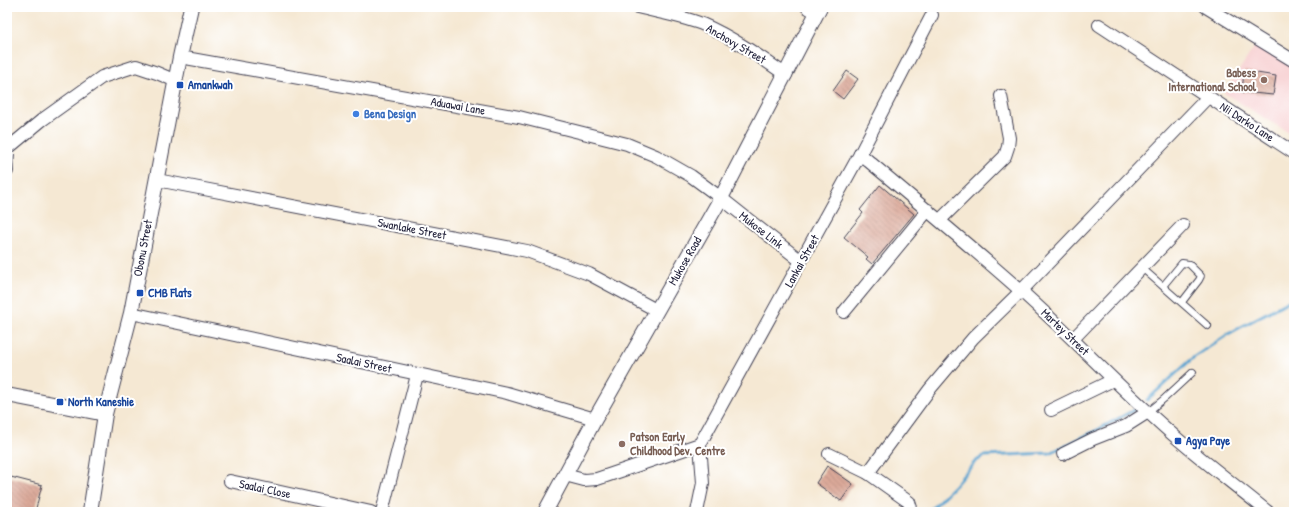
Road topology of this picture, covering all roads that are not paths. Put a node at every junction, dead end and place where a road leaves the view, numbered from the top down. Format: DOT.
graph roads {
  1 [pos="191,7"];
  2 [pos="637,7"];
  3 [pos="1206,7"];
  4 [pos="815,9"];
  5 [pos="932,15"];
  6 [pos="1099,25"];
  7 [pos="180,57"];
  8 [pos="1294,60"];
  9 [pos="786,75"];
  10 [pos="176,81"];
  11 [pos="1001,96"];
  12 [pos="1208,97"];
  13 [pos="7,148"];
  14 [pos="1294,152"];
  15 [pos="860,154"];
  16 [pos="7,171"];
  17 [pos="157,180"];
  18 [pos="721,198"];
  19 [pos="928,210"];
  20 [pos="940,220"];
  21 [pos="1183,225"];
  22 [pos="801,261"];
  23 [pos="1142,268"];
  24 [pos="1163,286"];
  25 [pos="1021,292"];
  26 [pos="1182,302"];
  27 [pos="656,310"];
  28 [pos="844,312"];
  29 [pos="131,313"];
  30 [pos="1208,326"];
  31 [pos="1073,339"];
  32 [pos="1193,372"];
  33 [pos="417,375"];
  34 [pos="1113,380"];
  35 [pos="7,395"];
  36 [pos="1051,410"];
  37 [pos="1148,412"];
  38 [pos="105,414"];
  39 [pos="595,419"];
  40 [pos="700,444"];
  41 [pos="829,454"];
  42 [pos="1063,454"];
  43 [pos="868,473"];
  44 [pos="565,476"];
  45 [pos="230,481"];
  46 [pos="90,512"];
  47 [pos="371,512"];
  48 [pos="382,512"];
  49 [pos="545,512"];
  50 [pos="697,512"];
  51 [pos="908,512"];
  52 [pos="1268,512"];
  1 -- 7 [label="street, Obonu Street"];
  2 -- 9 [label="street, Anchovy Street"];
  3 -- 8 [label="street"];
  4 -- 9 [label="street, Mukose Road"];
  5 -- 15 [label="street, Lankai Street"];
  6 -- 12 [label="street, Nii Darko Lane"];
  7 -- 10 [label="street, Obonu Street"];
  7 -- 18 [label="street, Aduawai Lane"];
  9 -- 18 [label="street, Mukose Road"];
  10 -- 13 [label="street"];
  10 -- 17 [label="street, Obonu Street"];
  11 -- 20 [label="street"];
  12 -- 14 [label="street, Nii Darko Lane"];
  12 -- 25 [label="street"];
  13 -- 16 [label="street"];
  15 -- 19 [label="street, Martey Street"];
  15 -- 22 [label="street, Lankai Street"];
  17 -- 27 [label="street, Swanlake Street"];
  17 -- 29 [label="street, Obonu Street"];
  18 -- 22 [label="street, Mukose Link"];
  18 -- 27 [label="street, Mukose Road"];
  19 -- 20 [label="street, Martey Street"];
  19 -- 28 [label="street"];
  20 -- 25 [label="street, Martey Street"];
  21 -- 23 [label="street"];
  22 -- 40 [label="street, Lankai Street"];
  23 -- 24 [label="lane"];
  23 -- 31 [label="street"];
  24 -- 26 [label="lane"];
  24 -- 26 [label="lane"];
  25 -- 31 [label="street, Martey Street"];
  25 -- 43 [label="street"];
  26 -- 30 [label="lane"];
  27 -- 39 [label="street, Mukose Road"];
  29 -- 33 [label="street, Saalai Street"];
  29 -- 38 [label="street, Obonu Street"];
  31 -- 34 [label="street, Martey Street"];
  32 -- 37 [label="lane"];
  33 -- 39 [label="street, Saalai Street"];
  33 -- 48 [label="street"];
  34 -- 36 [label="street"];
  34 -- 37 [label="street, Martey Street"];
  35 -- 38 [label="street"];
  37 -- 42 [label="street"];
  37 -- 52 [label="street, Martey Street"];
  38 -- 46 [label="street, Obonu Street"];
  39 -- 44 [label="street, Mukose Road"];
  40 -- 44 [label="street"];
  40 -- 50 [label="street"];
  41 -- 43 [label="street"];
  43 -- 51 [label="street"];
  44 -- 49 [label="street, Mukose Road"];
  45 -- 47 [label="street, Saalai Close"];
}
